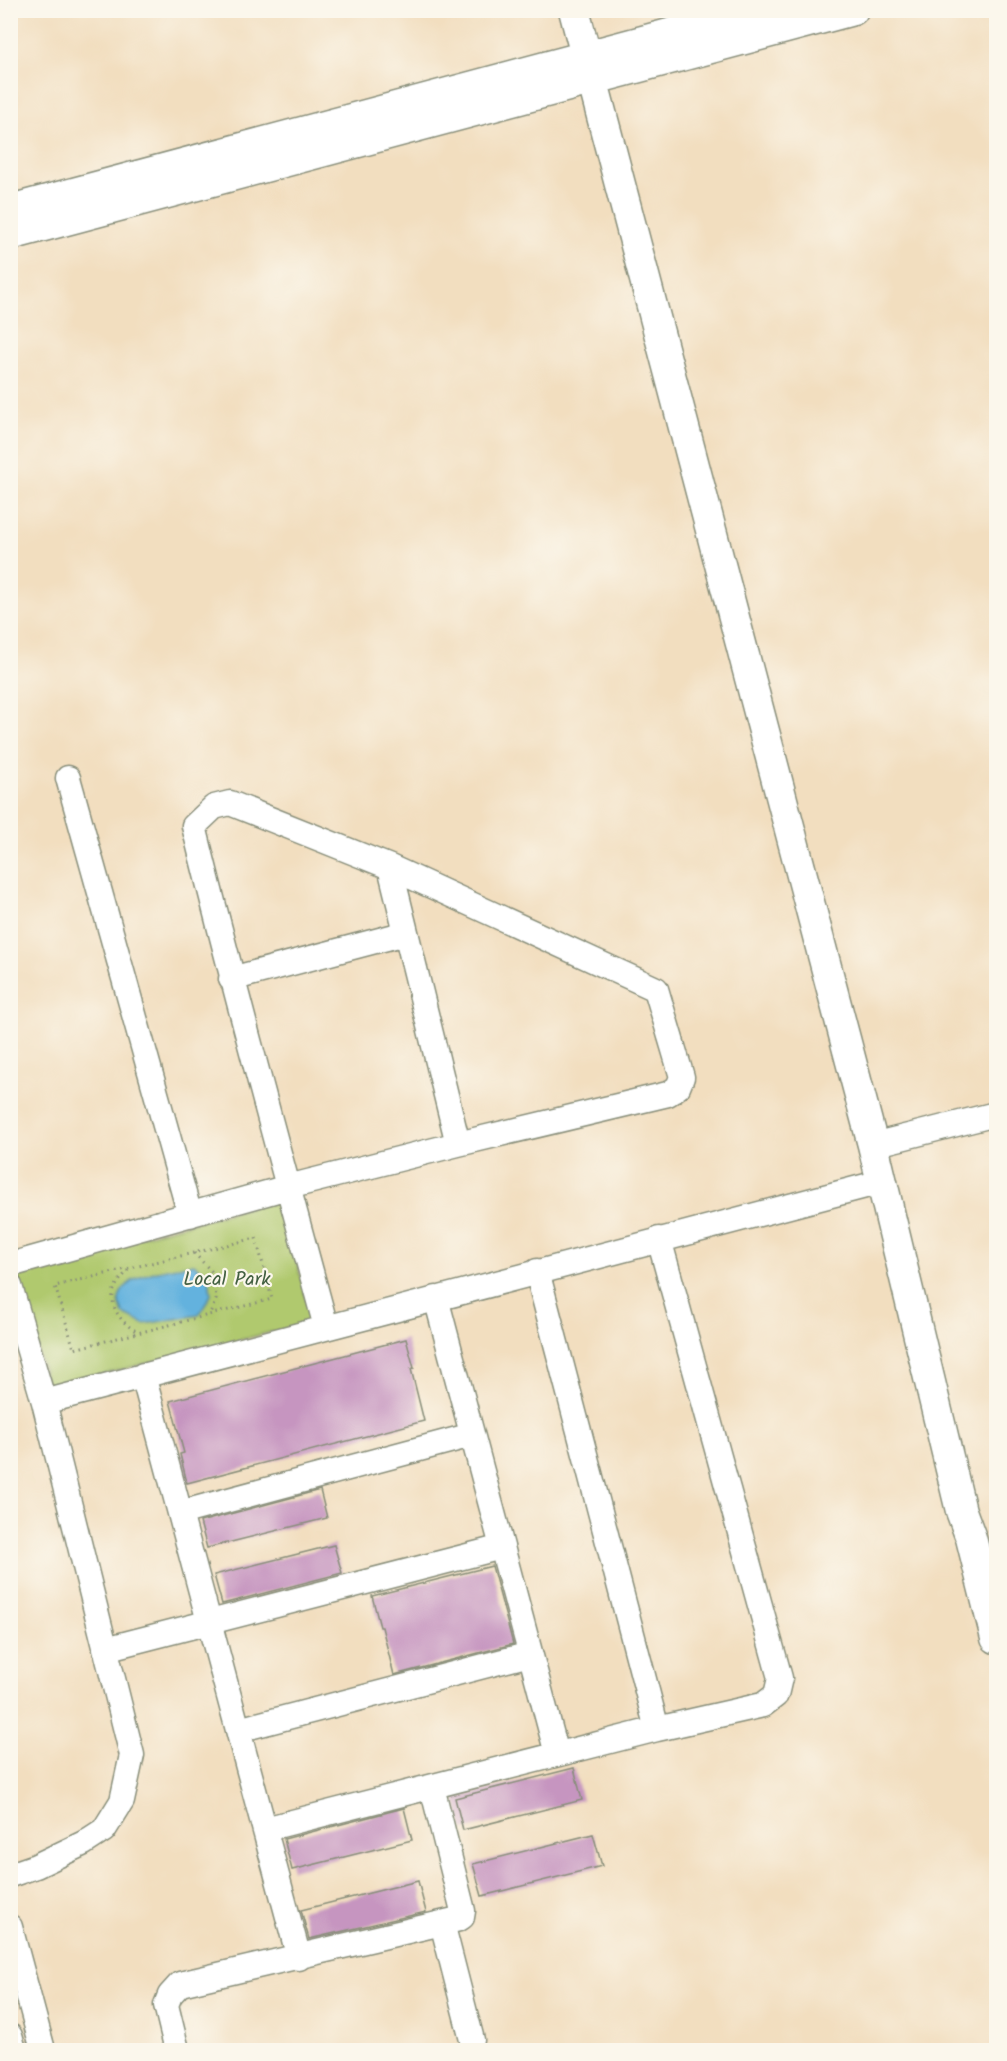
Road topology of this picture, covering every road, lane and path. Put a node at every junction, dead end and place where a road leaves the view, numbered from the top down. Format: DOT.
graph roads {
  1 [pos="574,10"];
  2 [pos="759,10"];
  3 [pos="853,10"];
  4 [pos="588,68"];
  5 [pos="10,210"];
  6 [pos="10,235"];
  7 [pos="68,778"];
  8 [pos="390,867"];
  9 [pos="406,933"];
  10 [pos="231,979"];
  11 [pos="996,1114"];
  12 [pos="458,1144"];
  13 [pos="873,1145"];
  14 [pos="881,1182"];
  15 [pos="288,1188"];
  16 [pos="190,1215"];
  17 [pos="658,1239"];
  18 [pos="194,1253"];
  19 [pos="10,1265"];
  20 [pos="129,1269"];
  21 [pos="537,1271"];
  22 [pos="10,1286"];
  23 [pos="436,1298"];
  24 [pos="209,1315"];
  25 [pos="326,1327"];
  26 [pos="139,1333"];
  27 [pos="143,1375"];
  28 [pos="44,1402"];
  29 [pos="472,1435"];
  30 [pos="180,1513"];
  31 [pos="502,1547"];
  32 [pos="209,1622"];
  33 [pos="996,1638"];
  34 [pos="105,1649"];
  35 [pos="530,1654"];
  36 [pos="657,1729"];
  37 [pos="238,1730"];
  38 [pos="557,1754"];
  39 [pos="432,1786"];
  40 [pos="265,1829"];
  41 [pos="10,1875"];
  42 [pos="442,1923"];
  43 [pos="10,1927"];
  44 [pos="298,1958"];
  45 [pos="10,2036"];
  46 [pos="472,2040"];
  47 [pos="14,2050"];
  48 [pos="43,2050"];
  49 [pos="177,2050"];
  1 -- 4 [label="main road"];
  2 -- 4 [label="main road"];
  3 -- 4 [label="main road"];
  4 -- 5 [label="main road"];
  4 -- 6 [label="main road"];
  4 -- 13 [label="main road"];
  7 -- 16 [label="street"];
  8 -- 9 [label="street"];
  8 -- 10 [label="street"];
  8 -- 12 [label="street"];
  9 -- 10 [label="street"];
  9 -- 12 [label="street"];
  10 -- 15 [label="street"];
  11 -- 13 [label="street"];
  12 -- 15 [label="street"];
  13 -- 14 [label="main road"];
  14 -- 17 [label="street"];
  14 -- 33 [label="main road"];
  15 -- 16 [label="street"];
  15 -- 25 [label="street"];
  16 -- 19 [label="street"];
  17 -- 21 [label="street"];
  17 -- 36 [label="street"];
  18 -- 20 [label="path"];
  18 -- 24 [label="path"];
  18 -- 24 [label="path"];
  20 -- 26 [label="path"];
  20 -- 26 [label="path"];
  21 -- 23 [label="street"];
  21 -- 36 [label="street"];
  22 -- 28 [label="street"];
  23 -- 25 [label="street"];
  23 -- 29 [label="street"];
  24 -- 26 [label="path"];
  25 -- 27 [label="street"];
  27 -- 28 [label="street"];
  27 -- 30 [label="street"];
  28 -- 34 [label="street"];
  29 -- 30 [label="street"];
  29 -- 31 [label="street"];
  30 -- 32 [label="street"];
  31 -- 32 [label="street"];
  31 -- 35 [label="street"];
  32 -- 34 [label="street"];
  32 -- 37 [label="street"];
  34 -- 41 [label="street"];
  35 -- 37 [label="street"];
  35 -- 38 [label="street"];
  36 -- 38 [label="street"];
  37 -- 40 [label="street"];
  38 -- 39 [label="street"];
  39 -- 40 [label="street"];
  39 -- 42 [label="street"];
  40 -- 44 [label="street"];
  42 -- 44 [label="street"];
  42 -- 46 [label="street"];
  43 -- 48 [label="street"];
  44 -- 49 [label="street"];
  45 -- 47 [label="street"];
}
